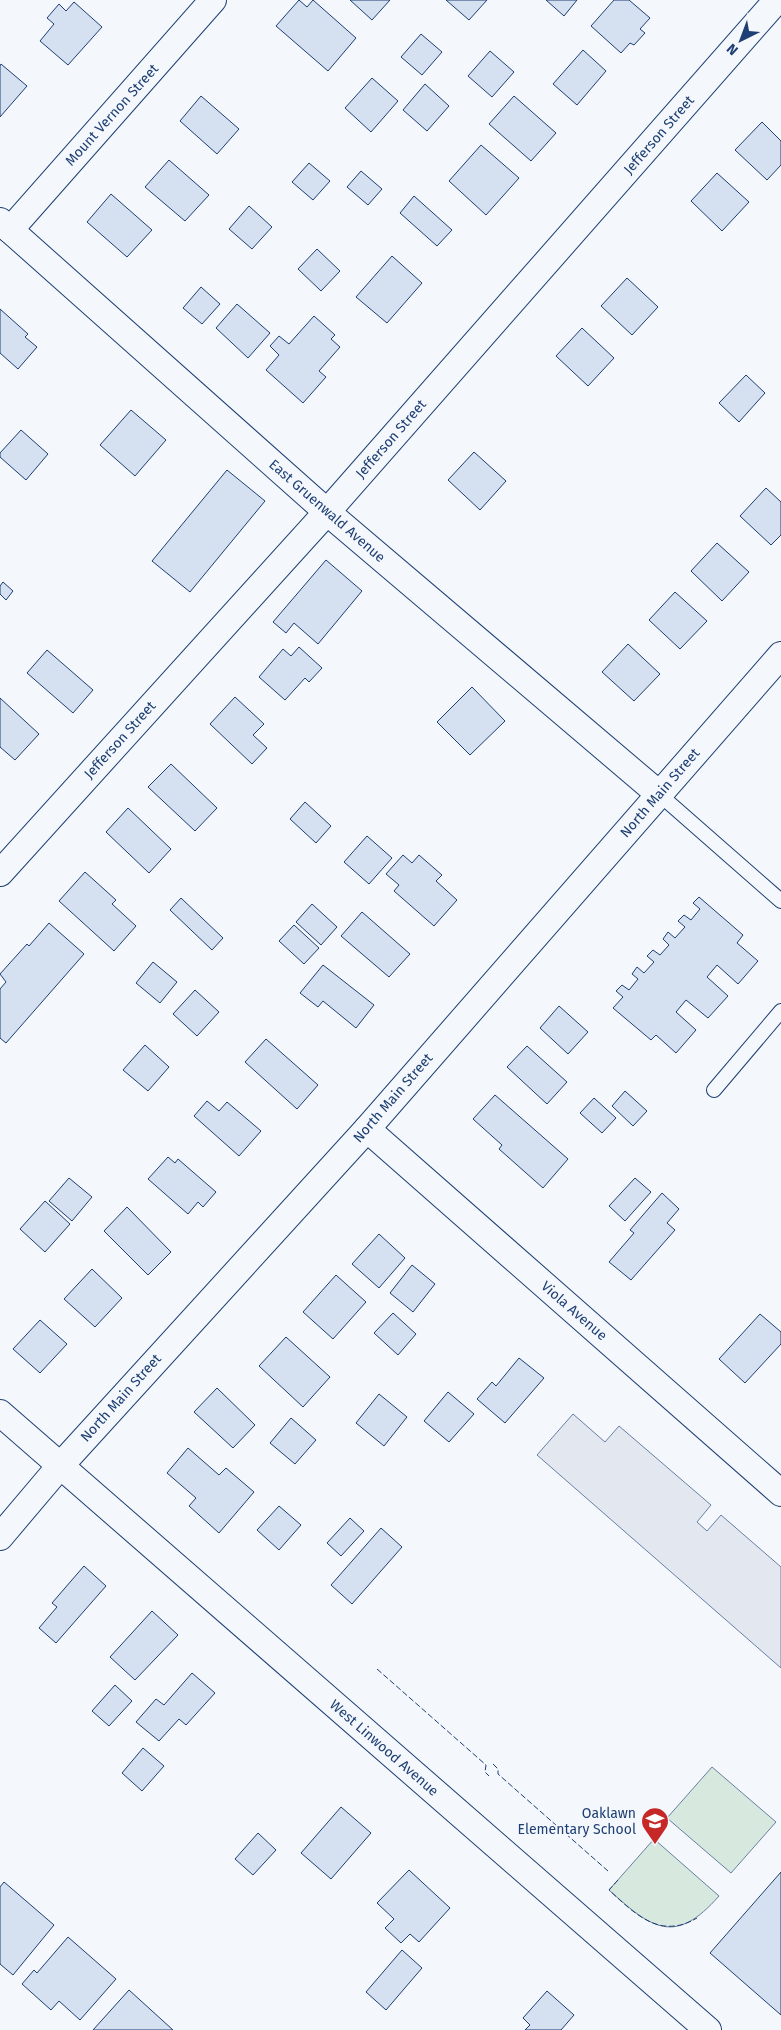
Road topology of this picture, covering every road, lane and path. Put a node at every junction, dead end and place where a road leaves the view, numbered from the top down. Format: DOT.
graph roads {
  1 [pos="213,0"];
  2 [pos="777,0"];
  3 [pos="5,226"];
  4 [pos="327,512"];
  5 [pos="781,655"];
  6 [pos="659,794"];
  7 [pos="0,873"];
  8 [pos="781,901"];
  9 [pos="781,1011"];
  10 [pos="714,1090"];
  11 [pos="367,1129"];
  12 [pos="0,1412"];
  13 [pos="60,1466"];
  14 [pos="781,1493"];
  15 [pos="0,1537"];
  16 [pos="708,2030"];
  1 -- 3 [label="street, Mount Vernon Street"];
  2 -- 4 [label="street, Jefferson Street"];
  3 -- 4 [label="street, East Gruenwald Avenue"];
  4 -- 6 [label="street, East Gruenwald Avenue"];
  4 -- 7 [label="street, Jefferson Street"];
  5 -- 6 [label="street, North Main Street"];
  6 -- 8 [label="lane"];
  6 -- 11 [label="street, North Main Street"];
  9 -- 10 [label="lane"];
  11 -- 13 [label="street, North Main Street"];
  11 -- 14 [label="street, Viola Avenue"];
  12 -- 13 [label="street, West Linwood Avenue"];
  13 -- 15 [label="street, North Main Street"];
  13 -- 16 [label="street, West Linwood Avenue"];
}
